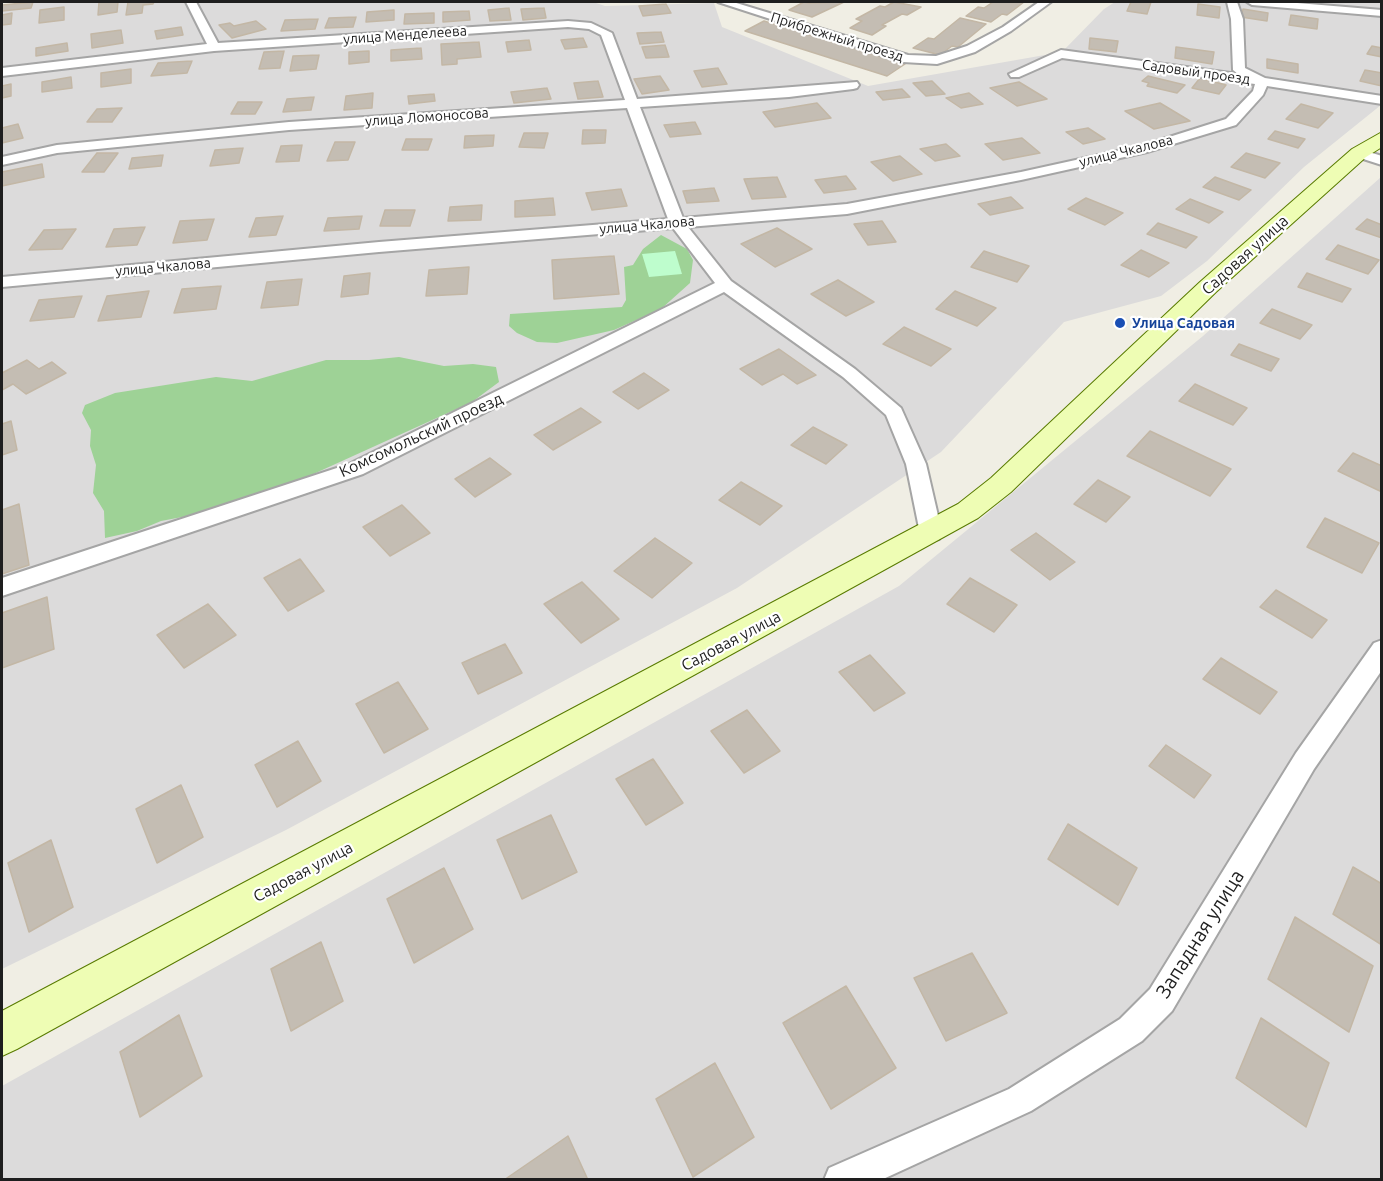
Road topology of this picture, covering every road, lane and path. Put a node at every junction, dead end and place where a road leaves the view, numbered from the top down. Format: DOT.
graph roads {
  1 [pos="191,2"];
  2 [pos="723,2"];
  3 [pos="1046,2"];
  4 [pos="1232,2"];
  5 [pos="1252,2"];
  6 [pos="1382,13"];
  7 [pos="214,47"];
  8 [pos="2,72"];
  9 [pos="1015,74"];
  10 [pos="1262,81"];
  11 [pos="854,85"];
  12 [pos="1382,100"];
  13 [pos="634,104"];
  14 [pos="1374,150"];
  15 [pos="2,161"];
  16 [pos="677,223"];
  17 [pos="2,282"];
  18 [pos="725,285"];
  19 [pos="931,533"];
  20 [pos="2,587"];
  21 [pos="1382,650"];
  22 [pos="2,1034"];
  23 [pos="841,1179"];
  1 -- 7 [label="street"];
  2 -- 3 [label="street, Прибрежный проезд"];
  4 -- 10 [label="street"];
  5 -- 6 [label="street"];
  7 -- 8 [label="street, улица Менделеева"];
  7 -- 13 [label="street, улица Менделеева"];
  9 -- 10 [label="street, Садовый проезд"];
  10 -- 12 [label="street, Садовый проезд"];
  10 -- 16 [label="street, улица Чкалова"];
  11 -- 13 [label="street, улица Ломоносова"];
  13 -- 15 [label="street, улица Ломоносова"];
  13 -- 16 [label="street, улица Менделеева"];
  14 -- 19 [label="street, Садовая улица"];
  16 -- 17 [label="street, улица Чкалова"];
  16 -- 18 [label="street, улица Менделеева"];
  18 -- 19 [label="street, улица Менделеева"];
  18 -- 20 [label="street, Комсомольский проезд"];
  19 -- 22 [label="street, Садовая улица"];
  21 -- 23 [label="street, Западная улица"];
}
